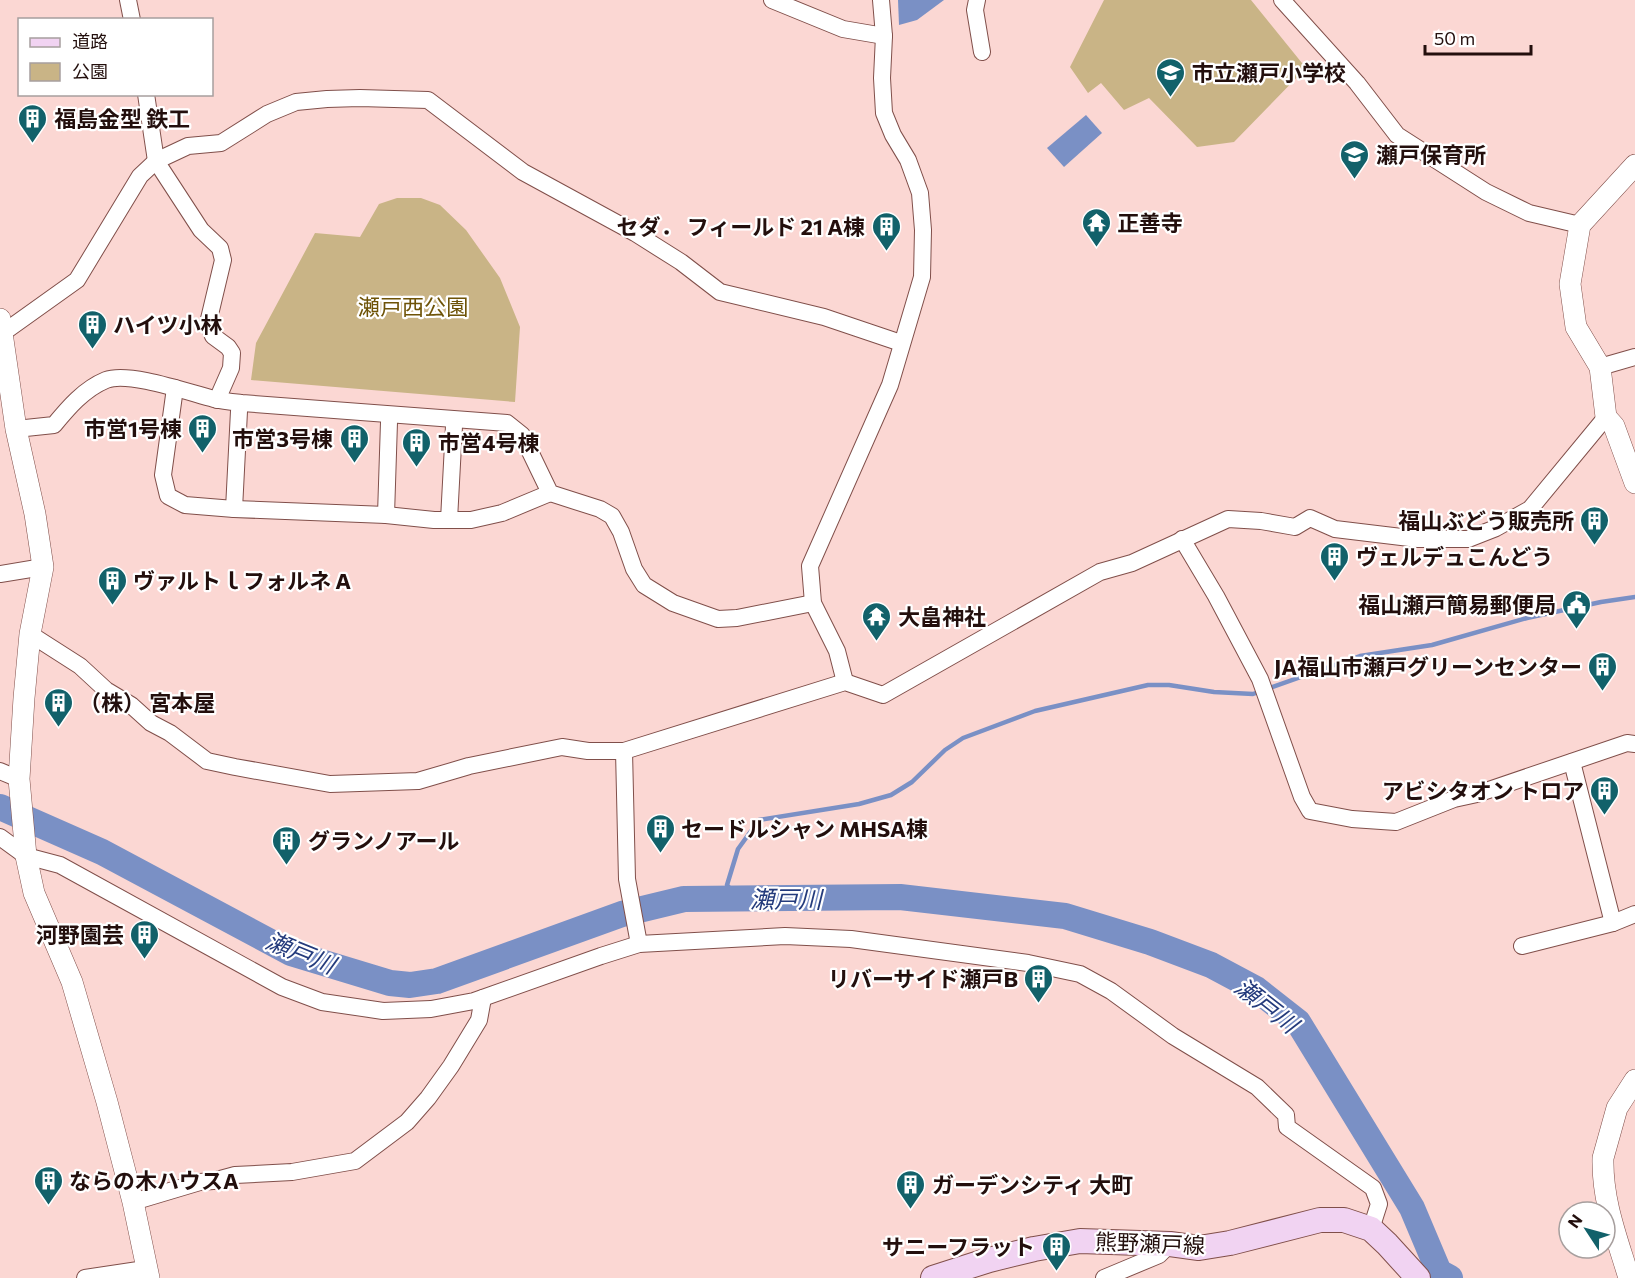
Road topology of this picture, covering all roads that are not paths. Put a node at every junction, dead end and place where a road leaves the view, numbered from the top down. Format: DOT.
graph roads {
  1 [pos="128,0"];
  2 [pos="772,0"];
  3 [pos="881,0"];
  4 [pos="976,0"];
  5 [pos="1282,0"];
  6 [pos="132,18"];
  7 [pos="884,36"];
  8 [pos="982,52"];
  9 [pos="146,96"];
  10 [pos="156,161"];
  11 [pos="1635,165"];
  12 [pos="1580,225"];
  13 [pos="1,329"];
  14 [pos="901,343"];
  15 [pos="1635,357"];
  16 [pos="1600,368"];
  17 [pos="175,387"];
  18 [pos="217,400"];
  19 [pos="239,411"];
  20 [pos="1606,417"];
  21 [pos="389,422"];
  22 [pos="454,426"];
  23 [pos="16,429"];
  24 [pos="1635,483"];
  25 [pos="550,493"];
  26 [pos="234,509"];
  27 [pos="386,515"];
  28 [pos="449,520"];
  29 [pos="1182,539"];
  30 [pos="43,567"];
  31 [pos="0,574"];
  32 [pos="813,603"];
  33 [pos="30,634"];
  34 [pos="845,682"];
  35 [pos="1635,744"];
  36 [pos="624,751"];
  37 [pos="1572,762"];
  38 [pos="13,779"];
  39 [pos="0,837"];
  40 [pos="25,850"];
  41 [pos="1635,914"];
  42 [pos="1613,923"];
  43 [pos="639,941"];
  44 [pos="1522,946"];
  45 [pos="483,998"];
  46 [pos="1635,1080"];
  47 [pos="133,1202"];
  48 [pos="1371,1229"];
  49 [pos="1170,1244"];
  50 [pos="147,1274"];
  51 [pos="85,1278"];
  52 [pos="933,1278"];
  53 [pos="1104,1278"];
  54 [pos="1418,1278"];
  55 [pos="1629,1278"];
  1 -- 6 [label="street"];
  2 -- 7 [label="street"];
  3 -- 7 [label="street"];
  4 -- 8 [label="street"];
  5 -- 12 [label="street"];
  7 -- 14 [label="street"];
  9 -- 10 [label="street"];
  10 -- 13 [label="street"];
  10 -- 14 [label="street"];
  10 -- 18 [label="street"];
  11 -- 12 [label="street"];
  12 -- 16 [label="street"];
  13 -- 23 [label="street"];
  14 -- 32 [label="street"];
  15 -- 16 [label="street"];
  16 -- 20 [label="street"];
  17 -- 18 [label="street"];
  17 -- 23 [label="street"];
  17 -- 26 [label="street"];
  18 -- 25 [label="street"];
  19 -- 26 [label="street"];
  20 -- 24 [label="street"];
  20 -- 29 [label="street"];
  21 -- 27 [label="street"];
  22 -- 28 [label="street"];
  23 -- 30 [label="street"];
  25 -- 28 [label="street"];
  25 -- 32 [label="street"];
  26 -- 27 [label="street"];
  27 -- 28 [label="street"];
  29 -- 34 [label="street"];
  29 -- 37 [label="street"];
  30 -- 31 [label="street"];
  30 -- 33 [label="street"];
  32 -- 34 [label="street"];
  33 -- 36 [label="street"];
  33 -- 38 [label="street"];
  34 -- 36 [label="street"];
  35 -- 37 [label="street"];
  36 -- 43 [label="street"];
  37 -- 42 [label="street"];
  38 -- 40 [label="street"];
  39 -- 40 [label="street"];
  40 -- 45 [label="street"];
  40 -- 47 [label="street"];
  41 -- 42 [label="street"];
  42 -- 44 [label="street"];
  43 -- 45 [label="street"];
  43 -- 48 [label="street"];
  45 -- 47 [label="street"];
  46 -- 55 [label="street"];
  47 -- 50 [label="street"];
  48 -- 49 [label="main road, 熊野瀬戸線"];
  48 -- 54 [label="main road, 熊野瀬戸線"];
  49 -- 52 [label="main road, 熊野瀬戸線"];
  49 -- 53 [label="street"];
  50 -- 51 [label="street"];
}
